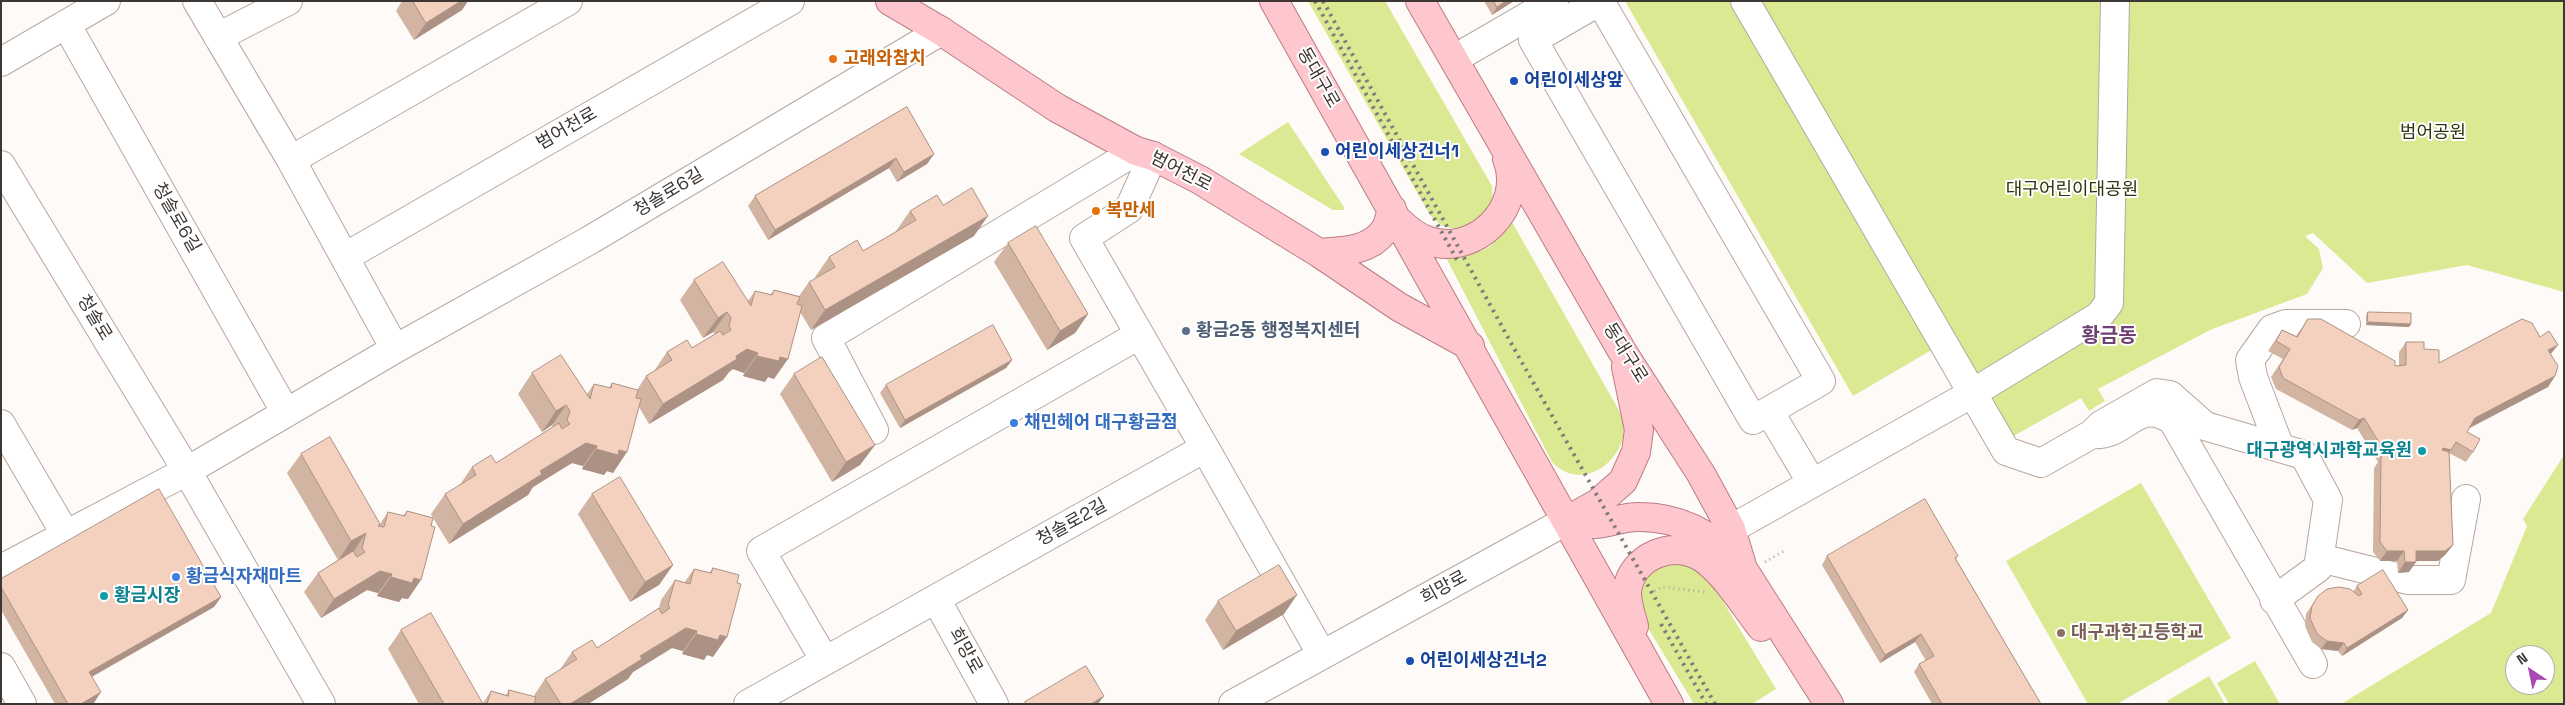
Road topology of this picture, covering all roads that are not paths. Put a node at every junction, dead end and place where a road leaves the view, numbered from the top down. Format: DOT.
graph roads {
  1 [pos="106,1"];
  2 [pos="197,1"];
  3 [pos="288,1"];
  4 [pos="568,1"];
  5 [pos="790,1"];
  6 [pos="890,1"];
  7 [pos="1274,1"];
  8 [pos="1420,1"];
  9 [pos="1554,1"];
  10 [pos="1600,1"];
  11 [pos="1745,1"];
  12 [pos="2115,1"];
  13 [pos="66,24"];
  14 [pos="941,31"];
  15 [pos="218,37"];
  16 [pos="1454,59"];
  17 [pos="1,62"];
  18 [pos="1496,134"];
  19 [pos="1144,153"];
  20 [pos="291,160"];
  21 [pos="1,165"];
  22 [pos="1396,216"];
  23 [pos="1319,253"];
  24 [pos="344,257"];
  25 [pos="2346,324"];
  26 [pos="1139,335"];
  27 [pos="1470,346"];
  28 [pos="395,349"];
  29 [pos="1622,351"];
  30 [pos="1971,394"];
  31 [pos="1769,410"];
  32 [pos="286,413"];
  33 [pos="1,424"];
  34 [pos="874,430"];
  35 [pos="2092,434"];
  36 [pos="1205,448"];
  37 [pos="2280,448"];
  38 [pos="187,471"];
  39 [pos="1812,483"];
  40 [pos="2466,499"];
  41 [pos="1566,521"];
  42 [pos="1731,529"];
  43 [pos="66,535"];
  44 [pos="2320,558"];
  45 [pos="1,569"];
  46 [pos="1739,575"];
  47 [pos="936,599"];
  48 [pos="2274,600"];
  49 [pos="1322,655"];
  50 [pos="825,661"];
  51 [pos="1646,662"];
  52 [pos="2313,664"];
  53 [pos="1,667"];
  54 [pos="22,704"];
  55 [pos="321,704"];
  56 [pos="748,704"];
  57 [pos="994,704"];
  58 [pos="1233,704"];
  59 [pos="1670,704"];
  60 [pos="1829,704"];
  1 -- 13 [label="street"];
  2 -- 15 [label="street"];
  3 -- 15 [label="street"];
  4 -- 20 [label="street"];
  5 -- 24 [label="street, 범어천로"];
  6 -- 14 [label="main road, 범어천로"];
  7 -- 22 [label="main road, 동대구로"];
  8 -- 16 [label="main road, 동대구로"];
  9 -- 16 [label="street"];
  10 -- 31 [label="street"];
  10 -- 31 [label="street"];
  11 -- 30 [label="street"];
  12 -- 30 [label="street"];
  13 -- 17 [label="street"];
  13 -- 32 [label="street, 청솔로6길"];
  14 -- 19 [label="main road, 범어천로"];
  14 -- 28 [label="street, 청솔로6길"];
  15 -- 20 [label="street"];
  16 -- 18 [label="main road, 동대구로"];
  18 -- 22 [label="main road"];
  18 -- 29 [label="main road, 동대구로"];
  19 -- 23 [label="main road, 범어천로"];
  19 -- 26 [label="street"];
  19 -- 34 [label="street"];
  20 -- 24 [label="street"];
  21 -- 38 [label="street, 청솔로"];
  22 -- 23 [label="main road"];
  22 -- 27 [label="main road, 동대구로"];
  23 -- 27 [label="main road, 범어천로"];
  24 -- 28 [label="street"];
  25 -- 37 [label="street"];
  26 -- 36 [label="street"];
  26 -- 50 [label="street"];
  27 -- 41 [label="main road, 동대구로"];
  28 -- 32 [label="street, 청솔로6길"];
  29 -- 41 [label="main road"];
  29 -- 42 [label="main road, 동대구로"];
  30 -- 35 [label="street"];
  30 -- 39 [label="street"];
  31 -- 39 [label="street"];
  32 -- 38 [label="street, 청솔로6길"];
  33 -- 43 [label="street"];
  35 -- 37 [label="street"];
  35 -- 48 [label="street"];
  36 -- 47 [label="street, 청솔로2길"];
  36 -- 49 [label="street"];
  37 -- 44 [label="street"];
  38 -- 43 [label="street"];
  38 -- 55 [label="street, 청솔로"];
  39 -- 42 [label="street"];
  40 -- 44 [label="street"];
  41 -- 46 [label="main road"];
  41 -- 49 [label="street, 희망로"];
  41 -- 51 [label="main road, 동대구로"];
  42 -- 46 [label="main road, 동대구로"];
  43 -- 45 [label="street"];
  44 -- 48 [label="street"];
  46 -- 51 [label="main road"];
  46 -- 60 [label="main road, 동대구로"];
  47 -- 50 [label="street, 청솔로2길"];
  47 -- 57 [label="street, 희망로"];
  48 -- 52 [label="street"];
  49 -- 58 [label="street, 희망로"];
  50 -- 56 [label="street, 청솔로2길"];
  51 -- 59 [label="main road, 동대구로"];
  53 -- 54 [label="street"];
}
